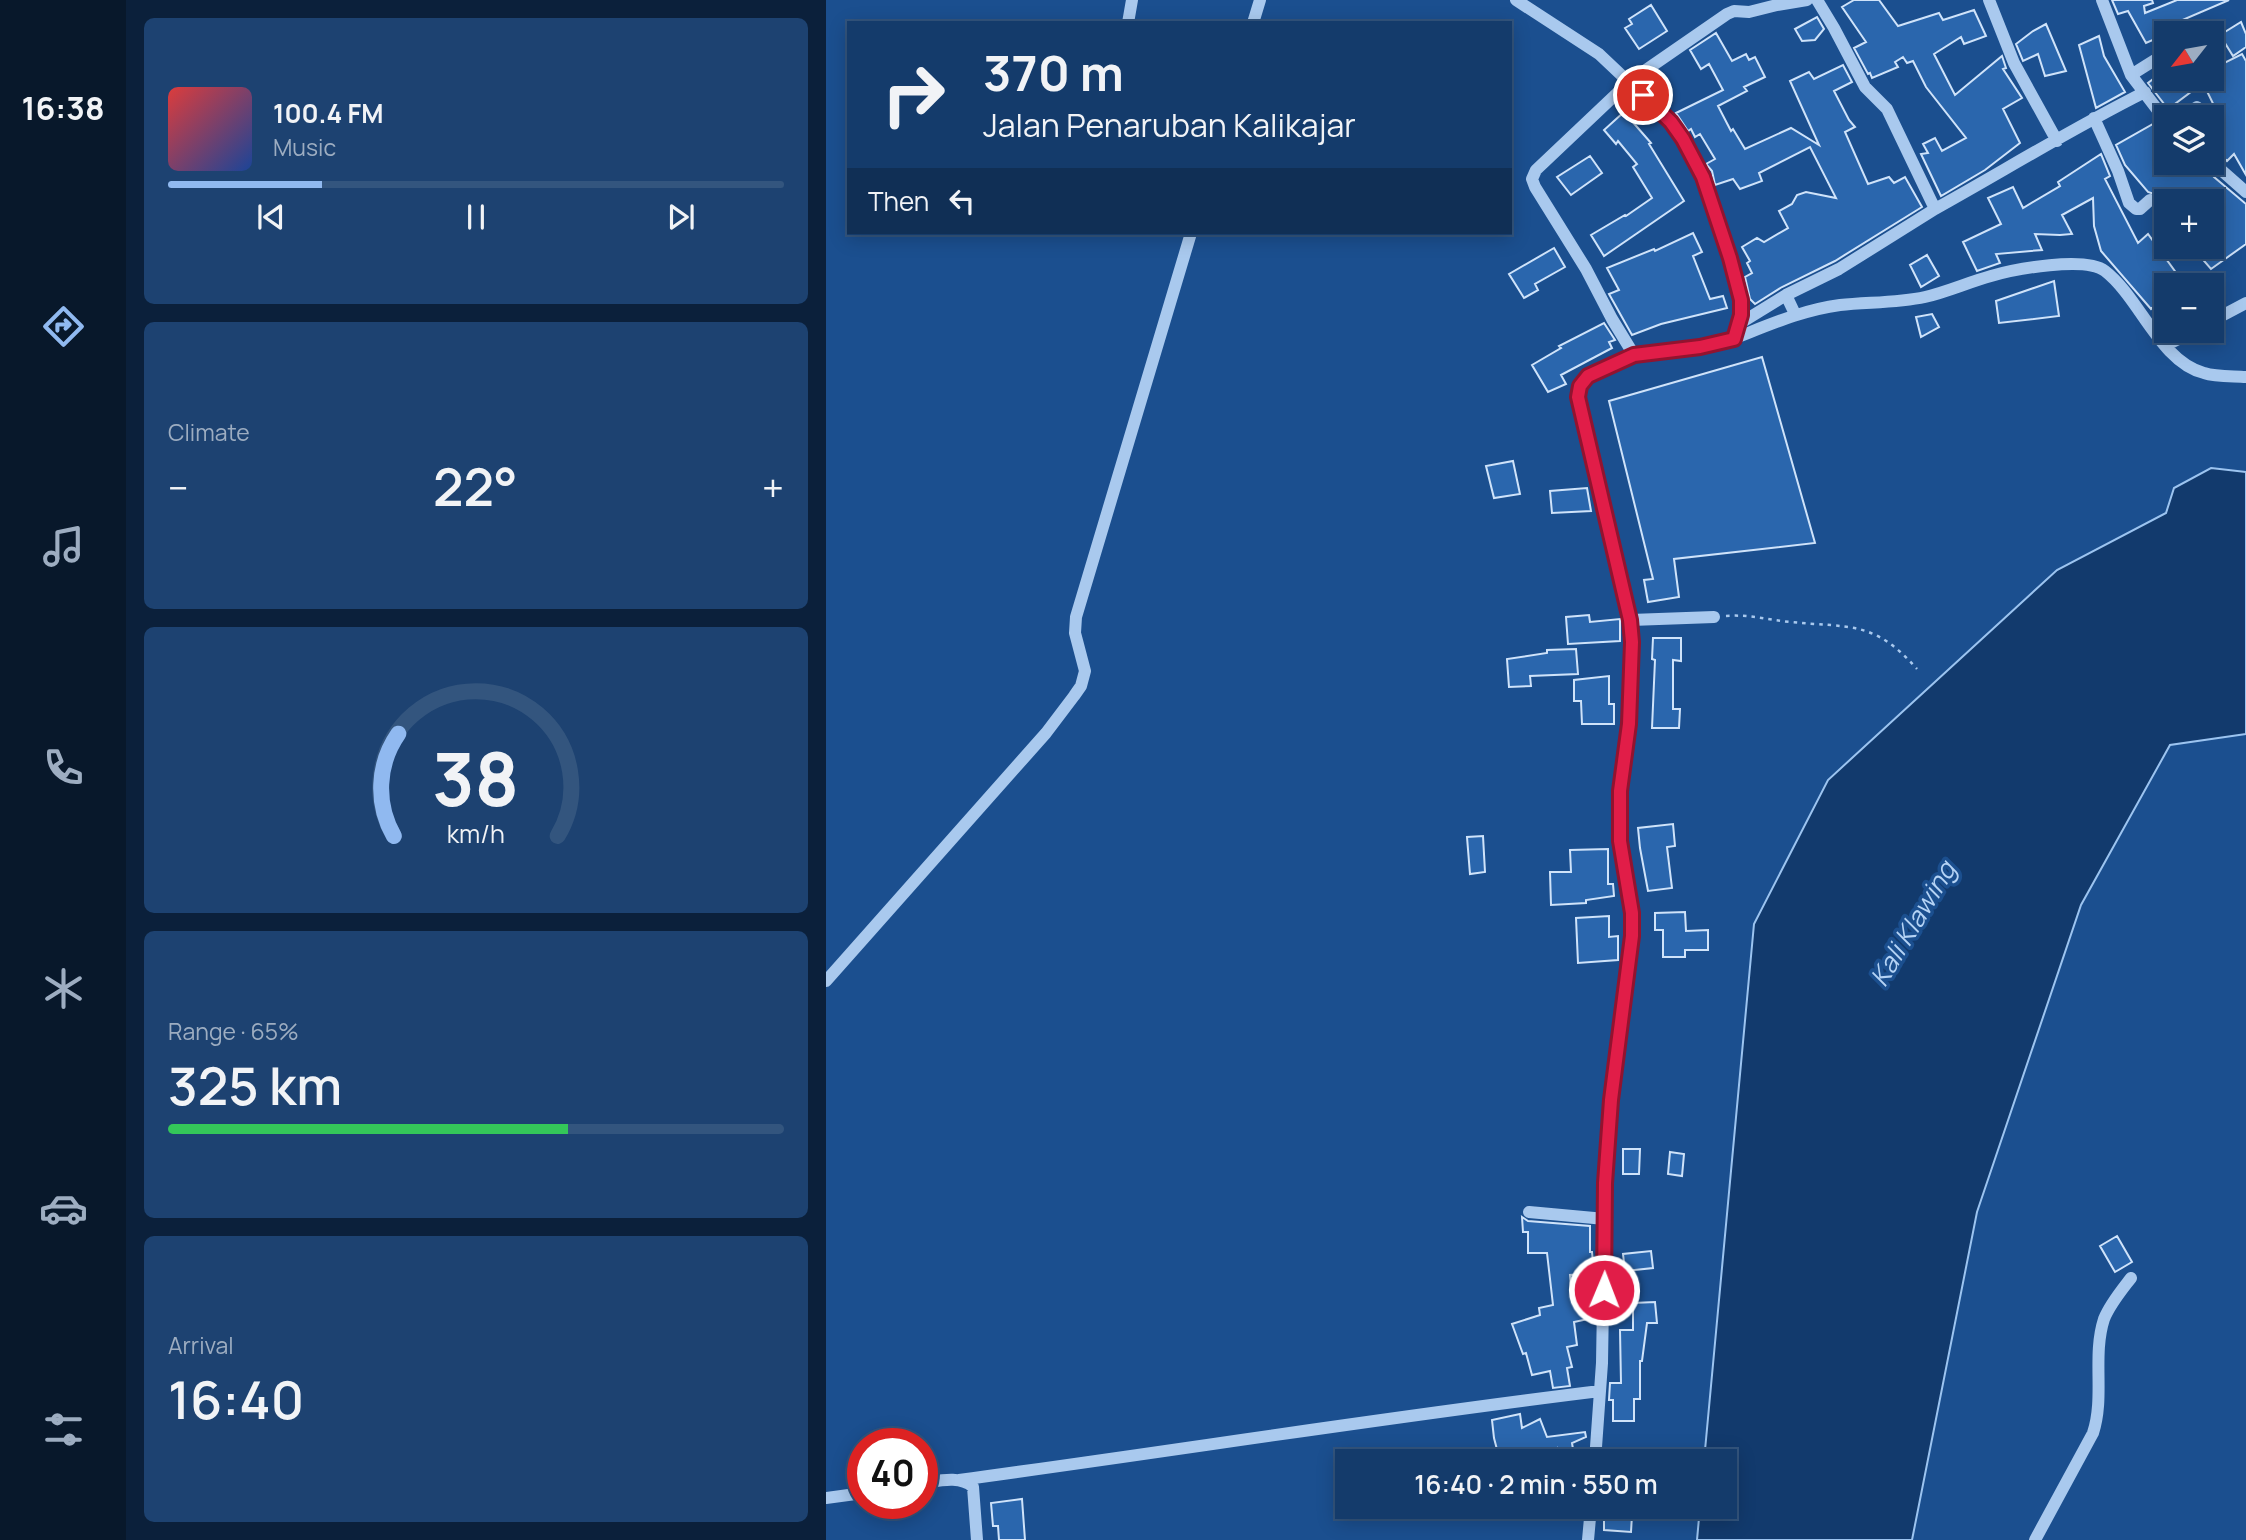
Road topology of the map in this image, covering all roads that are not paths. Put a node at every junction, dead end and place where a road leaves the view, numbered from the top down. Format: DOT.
graph roads {
  1 [pos="1132,0"];
  2 [pos="1260,0"];
  3 [pos="1516,0"];
  4 [pos="1750,0"];
  5 [pos="1807,0"];
  6 [pos="1818,0"];
  7 [pos="1989,0"];
  8 [pos="2102,0"];
  9 [pos="1734,7"];
  10 [pos="1128,21"];
  11 [pos="1254,21"];
  12 [pos="2154,61"];
  13 [pos="2132,75"];
  14 [pos="1630,81"];
  15 [pos="2145,92"];
  16 [pos="2154,105"];
  17 [pos="2094,118"];
  18 [pos="2057,141"];
  19 [pos="2224,173"];
  20 [pos="2246,192"];
  21 [pos="2150,200"];
  22 [pos="1935,209"];
  23 [pos="1190,235"];
  24 [pos="1786,295"];
  25 [pos="2246,303"];
  26 [pos="1795,314"];
  27 [pos="2224,315"];
  28 [pos="1739,324"];
  29 [pos="1734,339"];
  30 [pos="2171,343"];
  31 [pos="2165,346"];
  32 [pos="1634,355"];
  33 [pos="2246,377"];
  34 [pos="1714,617"];
  35 [pos="1630,620"];
  36 [pos="826,981"];
  37 [pos="1529,1212"];
  38 [pos="1605,1219"];
  39 [pos="2131,1278"];
  40 [pos="1600,1391"];
  41 [pos="1596,1449"];
  42 [pos="959,1480"];
  43 [pos="938,1482"];
  44 [pos="847,1495"];
  45 [pos="826,1498"];
  46 [pos="1590,1519"];
  47 [pos="977,1540"];
  48 [pos="1588,1540"];
  49 [pos="2035,1540"];
  1 -- 10 [label="street"];
  2 -- 11 [label="street"];
  3 -- 14 [label="street"];
  4 -- 9 [label="street"];
  5 -- 9 [label="street"];
  6 -- 22 [label="street"];
  7 -- 18 [label="street"];
  8 -- 13 [label="street"];
  9 -- 14 [label="street"];
  12 -- 13 [label="street"];
  13 -- 15 [label="street"];
  14 -- 28 [label="street"];
  14 -- 32 [label="street"];
  15 -- 16 [label="street"];
  15 -- 17 [label="street"];
  17 -- 18 [label="street"];
  17 -- 21 [label="street"];
  18 -- 22 [label="street"];
  19 -- 20 [label="street"];
  22 -- 24 [label="street"];
  23 -- 36 [label="street"];
  24 -- 26 [label="street"];
  24 -- 28 [label="street"];
  25 -- 27 [label="street"];
  26 -- 29 [label="street"];
  26 -- 31 [label="street"];
  28 -- 29 [label="street"];
  29 -- 32 [label="street"];
  30 -- 31 [label="street"];
  31 -- 33 [label="street"];
  32 -- 35 [label="street"];
  34 -- 35 [label="street"];
  35 -- 38 [label="street"];
  37 -- 38 [label="street"];
  38 -- 40 [label="street"];
  39 -- 49 [label="street"];
  40 -- 41 [label="street"];
  40 -- 42 [label="street"];
  42 -- 43 [label="street"];
  42 -- 47 [label="street"];
  44 -- 45 [label="street"];
  46 -- 48 [label="street"];
}
